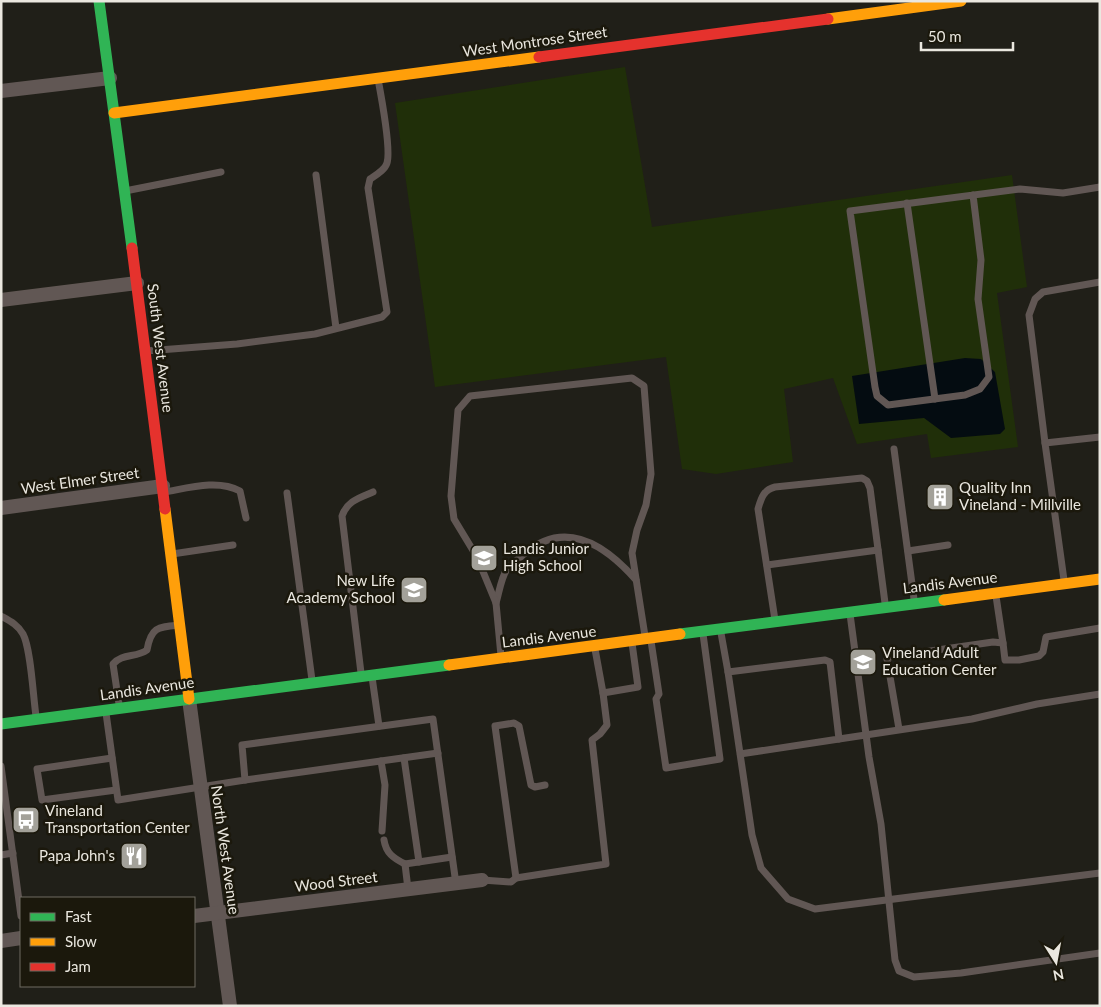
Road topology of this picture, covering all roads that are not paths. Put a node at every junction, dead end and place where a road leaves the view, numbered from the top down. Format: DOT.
graph roads {
  1 [pos="99,1"];
  2 [pos="961,1"];
  3 [pos="110,78"];
  4 [pos="378,79"];
  5 [pos="1,91"];
  6 [pos="114,113"];
  7 [pos="220,172"];
  8 [pos="316,175"];
  9 [pos="1100,187"];
  10 [pos="124,191"];
  11 [pos="973,195"];
  12 [pos="907,203"];
  13 [pos="1100,282"];
  14 [pos="136,283"];
  15 [pos="1,300"];
  16 [pos="336,328"];
  17 [pos="146,352"];
  18 [pos="936,399"];
  19 [pos="1100,437"];
  20 [pos="1045,443"];
  21 [pos="894,450"];
  22 [pos="163,489"];
  23 [pos="373,492"];
  24 [pos="287,493"];
  25 [pos="1,508"];
  26 [pos="246,518"];
  27 [pos="233,545"];
  28 [pos="948,545"];
  29 [pos="878,550"];
  30 [pos="908,551"];
  31 [pos="171,554"];
  32 [pos="766,565"];
  33 [pos="637,580"];
  34 [pos="1099,581"];
  35 [pos="1064,583"];
  36 [pos="996,592"];
  37 [pos="915,602"];
  38 [pos="496,603"];
  39 [pos="886,606"];
  40 [pos="850,611"];
  41 [pos="1,616"];
  42 [pos="775,621"];
  43 [pos="180,625"];
  44 [pos="1100,628"];
  45 [pos="721,629"];
  46 [pos="703,631"];
  47 [pos="648,639"];
  48 [pos="632,641"];
  49 [pos="1003,643"];
  50 [pos="594,646"];
  51 [pos="502,658"];
  52 [pos="728,672"];
  53 [pos="366,676"];
  54 [pos="312,683"];
  55 [pos="603,693"];
  56 [pos="1100,694"];
  57 [pos="189,699"];
  58 [pos="120,708"];
  59 [pos="106,710"];
  60 [pos="36,719"];
  61 [pos="1,724"];
  62 [pos="379,726"];
  63 [pos="898,729"];
  64 [pos="867,736"];
  65 [pos="839,740"];
  66 [pos="438,753"];
  67 [pos="740,754"];
  68 [pos="112,758"];
  69 [pos="404,758"];
  70 [pos="381,761"];
  71 [pos="1,766"];
  72 [pos="245,780"];
  73 [pos="545,785"];
  74 [pos="201,789"];
  75 [pos="116,790"];
  76 [pos="382,831"];
  77 [pos="384,840"];
  78 [pos="13,853"];
  79 [pos="1,855"];
  80 [pos="452,857"];
  81 [pos="419,862"];
  82 [pos="405,864"];
  83 [pos="1100,873"];
  84 [pos="516,878"];
  85 [pos="482,880"];
  86 [pos="456,884"];
  87 [pos="408,889"];
  88 [pos="888,901"];
  89 [pos="20,908"];
  90 [pos="217,913"];
  91 [pos="195,916"];
  92 [pos="20,938"];
  93 [pos="1,941"];
  94 [pos="1100,953"];
  95 [pos="230,1006"];
  1 -- 3 [label="street, South West Avenue"];
  2 -- 4 [label="street, West Montrose Street"];
  3 -- 5 [label="street"];
  3 -- 6 [label="street, South West Avenue"];
  4 -- 6 [label="street, West Montrose Street"];
  4 -- 16 [label="lane"];
  6 -- 10 [label="street, South West Avenue"];
  7 -- 10 [label="lane"];
  8 -- 16 [label="lane"];
  9 -- 11 [label="lane"];
  10 -- 14 [label="street, South West Avenue"];
  11 -- 12 [label="lane"];
  11 -- 18 [label="lane"];
  12 -- 18 [label="lane"];
  12 -- 18 [label="lane"];
  13 -- 20 [label="lane"];
  14 -- 15 [label="street"];
  14 -- 17 [label="street, South West Avenue"];
  16 -- 17 [label="lane"];
  17 -- 22 [label="street, South West Avenue"];
  19 -- 20 [label="lane"];
  20 -- 35 [label="lane"];
  21 -- 30 [label="lane"];
  22 -- 25 [label="street, West Elmer Street"];
  22 -- 26 [label="lane"];
  22 -- 31 [label="street, South West Avenue"];
  23 -- 53 [label="lane"];
  24 -- 54 [label="lane"];
  27 -- 31 [label="lane"];
  28 -- 30 [label="lane"];
  29 -- 32 [label="lane"];
  29 -- 32 [label="lane"];
  29 -- 39 [label="lane"];
  30 -- 37 [label="lane"];
  31 -- 43 [label="street, South West Avenue"];
  32 -- 42 [label="lane"];
  33 -- 38 [label="lane"];
  33 -- 38 [label="lane"];
  33 -- 47 [label="lane"];
  34 -- 35 [label="street, Landis Avenue"];
  35 -- 36 [label="street, Landis Avenue"];
  36 -- 37 [label="street, Landis Avenue"];
  36 -- 49 [label="lane"];
  37 -- 39 [label="street, Landis Avenue"];
  38 -- 51 [label="lane"];
  39 -- 40 [label="street, Landis Avenue"];
  40 -- 42 [label="street, Landis Avenue"];
  40 -- 64 [label="lane"];
  41 -- 60 [label="lane"];
  42 -- 45 [label="street, Landis Avenue"];
  43 -- 57 [label="street, South West Avenue"];
  43 -- 58 [label="lane"];
  44 -- 49 [label="lane"];
  45 -- 46 [label="street, Landis Avenue"];
  45 -- 52 [label="lane"];
  46 -- 47 [label="street, Landis Avenue"];
  46 -- 47 [label="lane"];
  47 -- 48 [label="street, Landis Avenue"];
  48 -- 50 [label="street, Landis Avenue"];
  48 -- 55 [label="lane"];
  49 -- 63 [label="lane"];
  50 -- 51 [label="street, Landis Avenue"];
  50 -- 55 [label="lane"];
  51 -- 53 [label="street, Landis Avenue"];
  52 -- 65 [label="lane"];
  52 -- 67 [label="lane"];
  53 -- 54 [label="street, Landis Avenue"];
  53 -- 62 [label="lane"];
  54 -- 57 [label="street, Landis Avenue"];
  55 -- 84 [label="lane"];
  56 -- 63 [label="lane"];
  57 -- 58 [label="street, Landis Avenue"];
  57 -- 74 [label="street, North West Avenue"];
  58 -- 59 [label="street, Landis Avenue"];
  59 -- 60 [label="street, Landis Avenue"];
  59 -- 68 [label="lane"];
  60 -- 61 [label="street, Landis Avenue"];
  62 -- 66 [label="lane"];
  62 -- 72 [label="lane"];
  63 -- 64 [label="lane"];
  64 -- 65 [label="lane"];
  64 -- 88 [label="lane"];
  65 -- 67 [label="lane"];
  66 -- 69 [label="lane"];
  66 -- 80 [label="lane"];
  67 -- 88 [label="lane"];
  68 -- 75 [label="lane"];
  68 -- 75 [label="lane"];
  69 -- 70 [label="lane"];
  69 -- 81 [label="lane"];
  70 -- 72 [label="lane"];
  70 -- 76 [label="lane"];
  71 -- 78 [label="lane"];
  72 -- 74 [label="lane"];
  73 -- 84 [label="lane"];
  74 -- 75 [label="lane"];
  74 -- 90 [label="street, North West Avenue"];
  77 -- 82 [label="lane"];
  78 -- 79 [label="lane"];
  78 -- 89 [label="lane"];
  80 -- 81 [label="lane"];
  80 -- 86 [label="lane"];
  81 -- 82 [label="lane"];
  82 -- 87 [label="lane"];
  83 -- 88 [label="lane"];
  84 -- 85 [label="lane"];
  85 -- 86 [label="street, Wood Street"];
  86 -- 87 [label="street, Wood Street"];
  87 -- 90 [label="street, Wood Street"];
  88 -- 94 [label="lane"];
  90 -- 91 [label="street, Wood Street"];
  90 -- 95 [label="street, North West Avenue"];
  92 -- 93 [label="street"];
}
